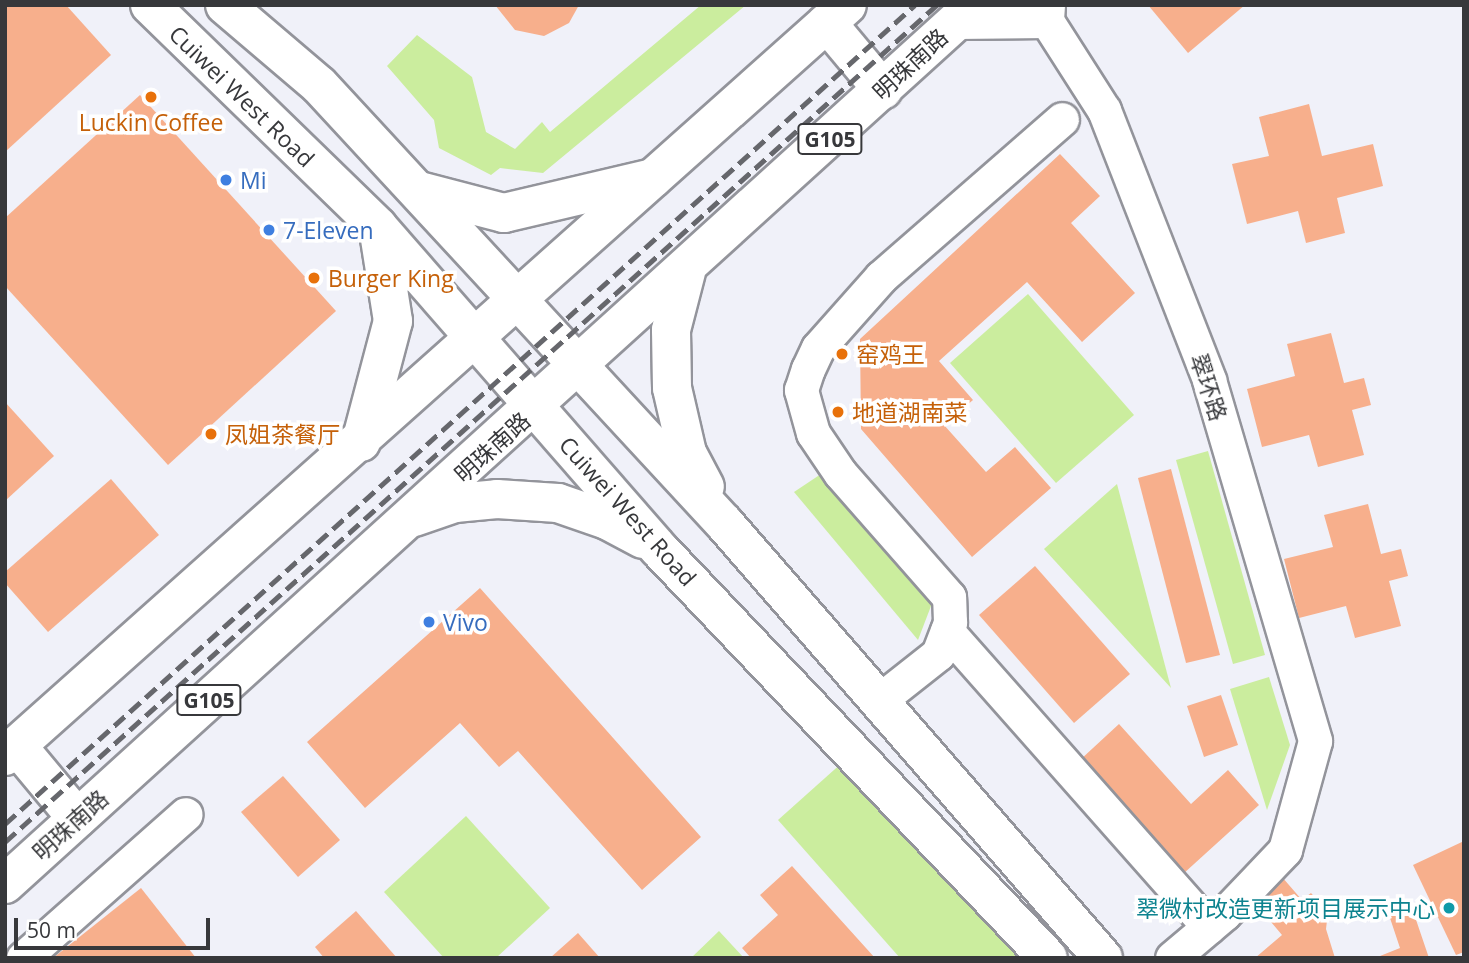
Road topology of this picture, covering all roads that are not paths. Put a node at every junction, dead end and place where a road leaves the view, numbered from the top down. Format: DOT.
graph roads {
  1 [pos="150,5"];
  2 [pos="225,5"];
  3 [pos="1047,13"];
  4 [pos="837,14"];
  5 [pos="965,14"];
  6 [pos="883,90"];
  7 [pos="1062,119"];
  8 [pos="368,139"];
  9 [pos="328,178"];
  10 [pos="653,178"];
  11 [pos="417,191"];
  12 [pos="378,228"];
  13 [pos="686,272"];
  14 [pos="518,299"];
  15 [pos="475,339"];
  16 [pos="581,367"];
  17 [pos="536,408"];
  18 [pos="361,442"];
  19 [pos="414,517"];
  20 [pos="724,523"];
  21 [pos="659,549"];
  22 [pos="771,579"];
  23 [pos="727,620"];
  24 [pos="947,631"];
  25 [pos="881,699"];
  26 [pos="11,751"];
  27 [pos="186,814"];
  28 [pos="77,818"];
  29 [pos="5,884"];
  30 [pos="1209,926"];
  31 [pos="23,958"];
  32 [pos="1048,958"];
  33 [pos="1103,958"];
  34 [pos="1172,958"];
  1 -- 9 [label="main road, Cuiwei West Road"];
  2 -- 8 [label="main road"];
  3 -- 5 [label="street"];
  3 -- 30 [label="street, 翠环路"];
  4 -- 6 [label="main road"];
  4 -- 10 [label="main road"];
  5 -- 6 [label="main road, 明珠南路 / G105"];
  6 -- 13 [label="main road, 明珠南路 / G105"];
  7 -- 24 [label="street"];
  8 -- 9 [label="main road"];
  8 -- 11 [label="main road"];
  9 -- 12 [label="main road, Cuiwei West Road"];
  10 -- 11 [label="main road"];
  10 -- 14 [label="main road"];
  11 -- 14 [label="main road"];
  12 -- 15 [label="main road, Cuiwei West Road"];
  12 -- 18 [label="main road"];
  13 -- 16 [label="main road, 明珠南路 / G105"];
  13 -- 20 [label="main road"];
  14 -- 15 [label="main road"];
  14 -- 16 [label="main road"];
  15 -- 17 [label="main road, Cuiwei West Road"];
  15 -- 18 [label="main road"];
  16 -- 17 [label="main road, 明珠南路 / G105"];
  16 -- 20 [label="main road"];
  17 -- 19 [label="main road, 明珠南路 / G105"];
  17 -- 21 [label="main road, Cuiwei West Road"];
  18 -- 26 [label="main road"];
  19 -- 21 [label="main road"];
  19 -- 28 [label="main road, 明珠南路 / G105"];
  20 -- 22 [label="main road"];
  21 -- 23 [label="main road, Cuiwei West Road"];
  22 -- 23 [label="main road"];
  22 -- 25 [label="main road"];
  23 -- 32 [label="main road, Cuiwei West Road"];
  24 -- 25 [label="street"];
  24 -- 30 [label="street"];
  25 -- 33 [label="main road"];
  26 -- 28 [label="main road"];
  27 -- 31 [label="street"];
  28 -- 29 [label="main road, 明珠南路 / G105"];
  30 -- 34 [label="street, 翠环路"];
}
